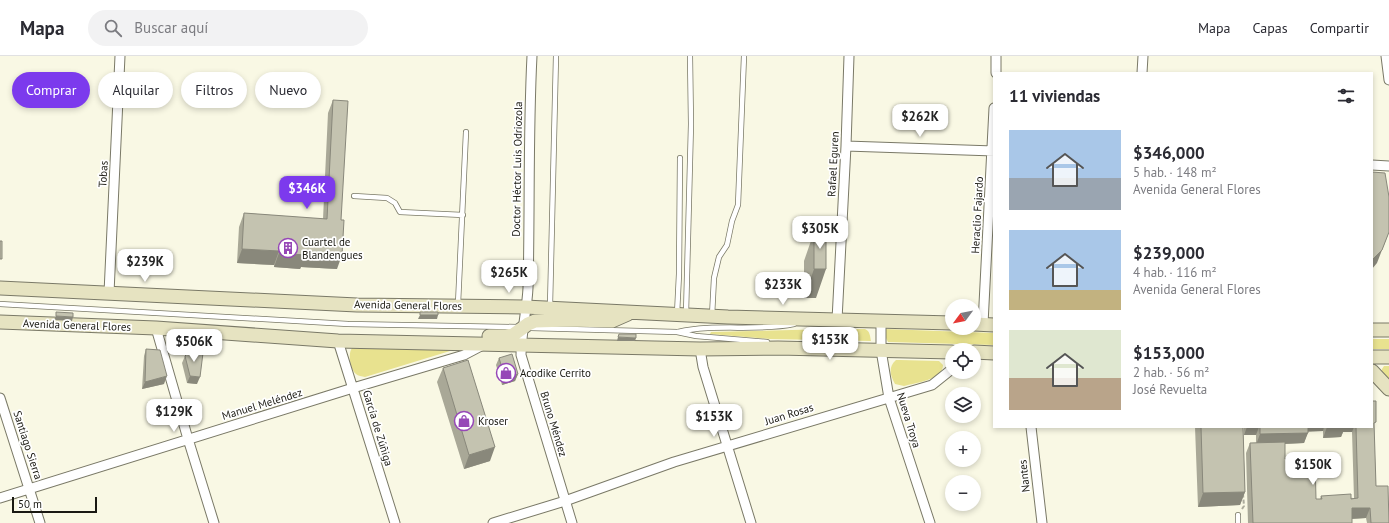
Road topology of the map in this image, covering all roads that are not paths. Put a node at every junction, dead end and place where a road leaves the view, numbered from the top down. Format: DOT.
graph roads {
  1 [pos="120,56"];
  2 [pos="532,56"];
  3 [pos="556,56"];
  4 [pos="690,56"];
  5 [pos="744,56"];
  6 [pos="849,56"];
  7 [pos="996,56"];
  8 [pos="1143,56"];
  9 [pos="1386,56"];
  10 [pos="996,72"];
  11 [pos="1142,72"];
  12 [pos="1389,80"];
  13 [pos="466,132"];
  14 [pos="846,146"];
  15 [pos="993,151"];
  16 [pos="680,158"];
  17 [pos="1373,165"];
  18 [pos="1389,166"];
  19 [pos="354,196"];
  20 [pos="463,215"];
  21 [pos="0,288"];
  22 [pos="109,293"];
  23 [pos="0,304"];
  24 [pos="458,306"];
  25 [pos="525,307"];
  26 [pos="550,308"];
  27 [pos="636,312"];
  28 [pos="682,314"];
  29 [pos="712,316"];
  30 [pos="815,320"];
  31 [pos="837,320"];
  32 [pos="1389,320"];
  33 [pos="0,322"];
  34 [pos="881,322"];
  35 [pos="945,324"];
  36 [pos="984,324"];
  37 [pos="156,328"];
  38 [pos="524,328"];
  39 [pos="1379,330"];
  40 [pos="677,332"];
  41 [pos="338,341"];
  42 [pos="448,344"];
  43 [pos="483,345"];
  44 [pos="521,345"];
  45 [pos="778,348"];
  46 [pos="700,349"];
  47 [pos="881,350"];
  48 [pos="945,352"];
  49 [pos="981,352"];
  50 [pos="993,353"];
  51 [pos="1373,357"];
  52 [pos="1389,357"];
  53 [pos="1373,372"];
  54 [pos="945,375"];
  55 [pos="353,388"];
  56 [pos="1389,389"];
  57 [pos="0,398"];
  58 [pos="889,398"];
  59 [pos="1031,428"];
  60 [pos="188,439"];
  61 [pos="727,445"];
  62 [pos="30,489"];
  63 [pos="0,498"];
  64 [pos="564,501"];
  65 [pos="1238,516"];
  66 [pos="40,523"];
  67 [pos="214,523"];
  68 [pos="395,523"];
  69 [pos="493,523"];
  70 [pos="572,523"];
  71 [pos="750,523"];
  72 [pos="930,523"];
  73 [pos="1042,523"];
  74 [pos="1238,523"];
  1 -- 22 [label="street, Tobas"];
  2 -- 25 [label="street, Doctor Héctor Luis Odriozola"];
  3 -- 26 [label="lane"];
  4 -- 28 [label="lane"];
  5 -- 29 [label="lane"];
  6 -- 14 [label="street, Rafael Eguren"];
  7 -- 10 [label="street"];
  8 -- 11 [label="street"];
  9 -- 12 [label="street"];
  13 -- 20 [label="lane"];
  14 -- 15 [label="street"];
  14 -- 31 [label="street, Rafael Eguren"];
  15 -- 36 [label="street, Heraclio Fajardo"];
  16 -- 28 [label="lane"];
  17 -- 18 [label="street"];
  19 -- 20 [label="lane"];
  20 -- 24 [label="lane"];
  21 -- 22 [label="main road, Avenida General Flores"];
  22 -- 24 [label="main road, Avenida General Flores"];
  23 -- 38 [label="lane, Avenida General Flores"];
  24 -- 25 [label="main road, Avenida General Flores"];
  25 -- 26 [label="main road, Avenida General Flores"];
  25 -- 38 [label="street, Bruno Méndez"];
  26 -- 27 [label="main road, Avenida General Flores"];
  27 -- 28 [label="main road, Avenida General Flores"];
  27 -- 38 [label="main road"];
  28 -- 29 [label="main road, Avenida General Flores"];
  29 -- 30 [label="main road, Avenida General Flores"];
  30 -- 31 [label="main road, Avenida General Flores"];
  30 -- 40 [label="lane, Avenida General Flores"];
  31 -- 34 [label="main road, Avenida General Flores"];
  32 -- 39 [label="main road"];
  33 -- 37 [label="main road, Avenida General Flores"];
  34 -- 35 [label="main road, Avenida General Flores"];
  34 -- 47 [label="street, Nueva Troya"];
  37 -- 41 [label="main road, Avenida General Flores"];
  37 -- 60 [label="street"];
  38 -- 40 [label="lane, Avenida General Flores"];
  38 -- 42 [label="main road"];
  38 -- 44 [label="street, Bruno Méndez"];
  40 -- 45 [label="lane, Avenida General Flores"];
  41 -- 42 [label="main road, Avenida General Flores"];
  41 -- 55 [label="street, García de Zúñiga"];
  42 -- 43 [label="main road, Avenida General Flores"];
  43 -- 44 [label="main road, Avenida General Flores"];
  43 -- 55 [label="street, Manuel Meléndez"];
  44 -- 46 [label="main road, Avenida General Flores"];
  44 -- 64 [label="street, Bruno Méndez"];
  45 -- 46 [label="main road, Avenida General Flores"];
  45 -- 47 [label="main road, Avenida General Flores"];
  46 -- 61 [label="street"];
  47 -- 48 [label="main road, Avenida General Flores"];
  47 -- 58 [label="street, Nueva Troya"];
  49 -- 50 [label="main road"];
  51 -- 52 [label="main road"];
  53 -- 56 [label="main road"];
  54 -- 58 [label="street, Juan Rosas"];
  55 -- 60 [label="street, Manuel Meléndez"];
  55 -- 68 [label="street, García de Zúñiga"];
  57 -- 62 [label="street, Santiago Sierra"];
  58 -- 61 [label="street, Juan Rosas"];
  58 -- 72 [label="street, Nueva Troya"];
  59 -- 73 [label="street, Nantes"];
  60 -- 62 [label="street, Manuel Meléndez"];
  60 -- 67 [label="street"];
  61 -- 64 [label="street, Juan Rosas"];
  61 -- 71 [label="street"];
  62 -- 63 [label="street, Manuel Meléndez"];
  62 -- 66 [label="street, Santiago Sierra"];
  64 -- 69 [label="street, Juan Rosas"];
  64 -- 70 [label="street, Bruno Méndez"];
  65 -- 74 [label="lane"];
}
